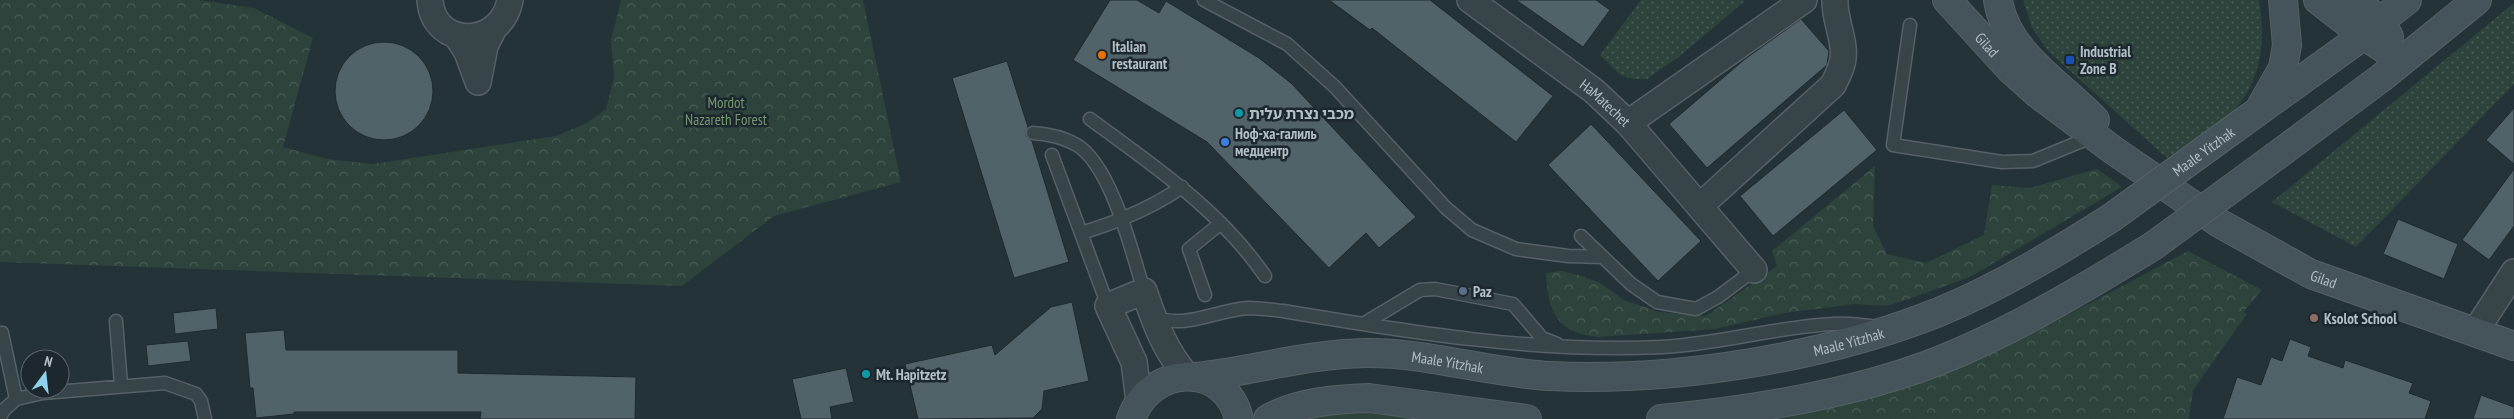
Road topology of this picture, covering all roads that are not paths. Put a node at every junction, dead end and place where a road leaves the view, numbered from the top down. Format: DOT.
graph roads {
  1 [pos="1204,0"];
  2 [pos="1470,0"];
  3 [pos="1783,0"];
  4 [pos="1804,0"];
  5 [pos="1834,0"];
  6 [pos="1947,0"];
  7 [pos="1955,0"];
  8 [pos="1966,0"];
  9 [pos="1998,0"];
  10 [pos="2283,0"];
  11 [pos="2318,0"];
  12 [pos="2353,0"];
  13 [pos="2407,0"];
  14 [pos="2477,0"];
  15 [pos="429,2"];
  16 [pos="508,11"];
  17 [pos="1910,25"];
  18 [pos="2372,28"];
  19 [pos="456,35"];
  20 [pos="1743,41"];
  21 [pos="2402,60"];
  22 [pos="2257,113"];
  23 [pos="1090,118"];
  24 [pos="1628,123"];
  25 [pos="2099,132"];
  26 [pos="1033,133"];
  27 [pos="1052,155"];
  28 [pos="1182,187"];
  29 [pos="1700,206"];
  30 [pos="1121,221"];
  31 [pos="1221,223"];
  32 [pos="1081,233"];
  33 [pos="1581,236"];
  34 [pos="1603,257"];
  35 [pos="1754,270"];
  36 [pos="2514,272"];
  37 [pos="1266,276"];
  38 [pos="1144,291"];
  39 [pos="1205,295"];
  40 [pos="1108,306"];
  41 [pos="1153,317"];
  42 [pos="116,321"];
  43 [pos="1365,323"];
  44 [pos="1896,328"];
  45 [pos="2474,332"];
  46 [pos="0,333"];
  47 [pos="1564,346"];
  48 [pos="2514,346"];
  49 [pos="1191,377"];
  50 [pos="121,385"];
  51 [pos="16,399"];
  52 [pos="1130,411"];
  53 [pos="0,417"];
  54 [pos="206,419"];
  55 [pos="1239,419"];
  56 [pos="1268,419"];
  57 [pos="1527,419"];
  58 [pos="1661,419"];
  1 -- 34 [label="lane"];
  2 -- 24 [label="street, HaMatechet"];
  3 -- 20 [label="street"];
  4 -- 20 [label="street"];
  5 -- 29 [label="street"];
  6 -- 25 [label="main road, Gilad"];
  7 -- 8 [label="main road"];
  9 -- 25 [label="main road, Gilad"];
  10 -- 22 [label="main road"];
  11 -- 18 [label="main road"];
  12 -- 18 [label="main road"];
  13 -- 18 [label="main road, Maale Yitzhak"];
  14 -- 21 [label="main road"];
  15 -- 19 [label="street"];
  16 -- 19 [label="street"];
  16 -- 19 [label="street"];
  17 -- 25 [label="lane"];
  18 -- 21 [label="main road"];
  18 -- 22 [label="main road, Maale Yitzhak"];
  20 -- 24 [label="street, HaMatechet"];
  21 -- 58 [label="main road, bridge"];
  22 -- 44 [label="main road, Maale Yitzhak, bridge"];
  23 -- 28 [label="lane"];
  24 -- 29 [label="street"];
  25 -- 45 [label="main road, Gilad"];
  26 -- 30 [label="lane"];
  27 -- 32 [label="lane"];
  28 -- 30 [label="lane"];
  28 -- 31 [label="lane"];
  29 -- 35 [label="street"];
  30 -- 32 [label="lane"];
  30 -- 38 [label="lane"];
  31 -- 37 [label="lane"];
  31 -- 39 [label="lane"];
  32 -- 40 [label="lane"];
  33 -- 34 [label="lane"];
  34 -- 35 [label="lane"];
  36 -- 45 [label="street"];
  38 -- 40 [label="street"];
  38 -- 41 [label="street"];
  40 -- 52 [label="street"];
  41 -- 43 [label="lane"];
  41 -- 49 [label="street"];
  42 -- 50 [label="lane"];
  43 -- 47 [label="lane"];
  43 -- 47 [label="lane"];
  44 -- 47 [label="lane"];
  44 -- 49 [label="main road, Maale Yitzhak"];
  45 -- 48 [label="main road, Gilad"];
  46 -- 51 [label="lane"];
  49 -- 52 [label="main road, Maale Yitzhak"];
  49 -- 55 [label="main road"];
  50 -- 51 [label="lane"];
  50 -- 54 [label="lane"];
  51 -- 53 [label="lane"];
  56 -- 57 [label="main road"];
}
